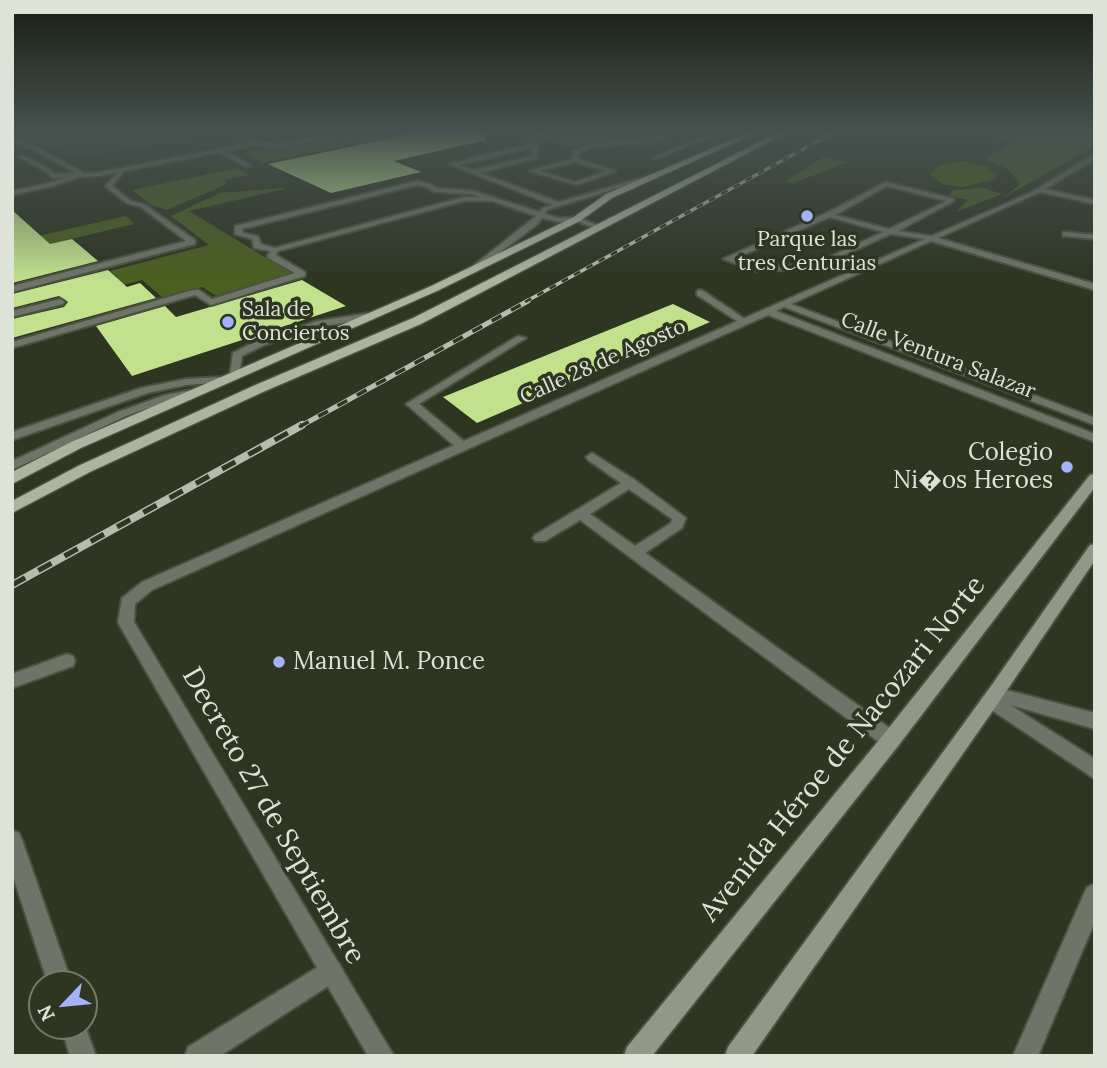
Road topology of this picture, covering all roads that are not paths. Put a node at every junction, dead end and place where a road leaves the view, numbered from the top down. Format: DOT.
graph roads {
  1 [pos="44,181"];
  2 [pos="63,181"];
  3 [pos="112,181"];
  4 [pos="498,181"];
  5 [pos="565,181"];
  6 [pos="584,181"];
  7 [pos="638,181"];
  8 [pos="646,181"];
  9 [pos="652,181"];
  10 [pos="691,181"];
  11 [pos="1055,181"];
  12 [pos="687,183"];
  13 [pos="12,187"];
  14 [pos="1040,190"];
  15 [pos="12,193"];
  16 [pos="493,199"];
  17 [pos="1095,202"];
  18 [pos="558,204"];
  19 [pos="539,214"];
  20 [pos="829,215"];
  21 [pos="580,216"];
  22 [pos="603,225"];
  23 [pos="890,232"];
  24 [pos="1066,233"];
  25 [pos="1095,237"];
  26 [pos="928,238"];
  27 [pos="275,250"];
  28 [pos="476,268"];
  29 [pos="1095,286"];
  30 [pos="12,289"];
  31 [pos="700,293"];
  32 [pos="60,302"];
  33 [pos="783,304"];
  34 [pos="767,311"];
  35 [pos="12,314"];
  36 [pos="370,316"];
  37 [pos="743,321"];
  38 [pos="522,338"];
  39 [pos="12,345"];
  40 [pos="235,374"];
  41 [pos="222,380"];
  42 [pos="197,391"];
  43 [pos="1095,422"];
  44 [pos="12,436"];
  45 [pos="1095,438"];
  46 [pos="461,446"];
  47 [pos="592,457"];
  48 [pos="12,466"];
  49 [pos="1095,478"];
  50 [pos="12,479"];
  51 [pos="630,483"];
  52 [pos="12,508"];
  53 [pos="581,514"];
  54 [pos="540,538"];
  55 [pos="1095,549"];
  56 [pos="635,553"];
  57 [pos="127,602"];
  58 [pos="67,661"];
  59 [pos="12,681"];
  60 [pos="993,697"];
  61 [pos="1095,721"];
  62 [pos="891,740"];
  63 [pos="1095,770"];
  64 [pos="12,840"];
  65 [pos="1095,895"];
  66 [pos="55,970"];
  67 [pos="331,971"];
  68 [pos="197,1056"];
  69 [pos="382,1056"];
  70 [pos="636,1056"];
  71 [pos="737,1056"];
  72 [pos="1025,1056"];
  1 -- 13 [label="street"];
  2 -- 15 [label="street"];
  3 -- 30 [label="street"];
  4 -- 18 [label="street"];
  5 -- 6 [label="street"];
  7 -- 18 [label="street"];
  8 -- 21 [label="main road"];
  9 -- 12 [label="main road"];
  10 -- 12 [label="main road"];
  11 -- 14 [label="street, Calle 28 de Agosto"];
  12 -- 22 [label="main road"];
  14 -- 17 [label="street"];
  14 -- 26 [label="street, Calle 28 de Agosto"];
  16 -- 19 [label="street"];
  16 -- 27 [label="street"];
  16 -- 27 [label="street"];
  18 -- 19 [label="street"];
  18 -- 21 [label="street"];
  19 -- 21 [label="street"];
  19 -- 28 [label="street"];
  20 -- 23 [label="street"];
  20 -- 23 [label="street"];
  20 -- 23 [label="street"];
  21 -- 22 [label="street"];
  21 -- 28 [label="main road"];
  22 -- 52 [label="main road"];
  23 -- 26 [label="street"];
  24 -- 25 [label="street"];
  26 -- 29 [label="street"];
  26 -- 33 [label="street, Calle 28 de Agosto"];
  27 -- 39 [label="street"];
  28 -- 36 [label="main road"];
  31 -- 37 [label="street"];
  32 -- 35 [label="street"];
  33 -- 34 [label="street, Calle 28 de Agosto"];
  33 -- 43 [label="street, Calle Ventura Salazar"];
  34 -- 37 [label="street, Calle 28 de Agosto"];
  34 -- 45 [label="street, Calle Ventura Salazar"];
  36 -- 40 [label="main road"];
  36 -- 40 [label="street"];
  37 -- 46 [label="street, Calle 28 de Agosto"];
  38 -- 46 [label="street"];
  40 -- 41 [label="main road"];
  41 -- 42 [label="main road"];
  41 -- 44 [label="street"];
  42 -- 48 [label="street"];
  42 -- 50 [label="main road"];
  46 -- 57 [label="street, Calle 28 de Agosto"];
  47 -- 51 [label="street"];
  49 -- 62 [label="main road, Avenida Héroe de Nacozari Norte"];
  51 -- 53 [label="street"];
  51 -- 56 [label="street"];
  53 -- 54 [label="street"];
  53 -- 56 [label="street"];
  55 -- 60 [label="main road"];
  56 -- 62 [label="street"];
  57 -- 67 [label="street, Decreto 27 de Septiembre"];
  58 -- 59 [label="street"];
  60 -- 61 [label="street"];
  60 -- 63 [label="street"];
  60 -- 71 [label="main road"];
  62 -- 70 [label="main road, Avenida Héroe de Nacozari Norte"];
  64 -- 66 [label="street"];
  65 -- 72 [label="street"];
  67 -- 68 [label="street"];
  67 -- 69 [label="street, Decreto 27 de Septiembre"];
}
